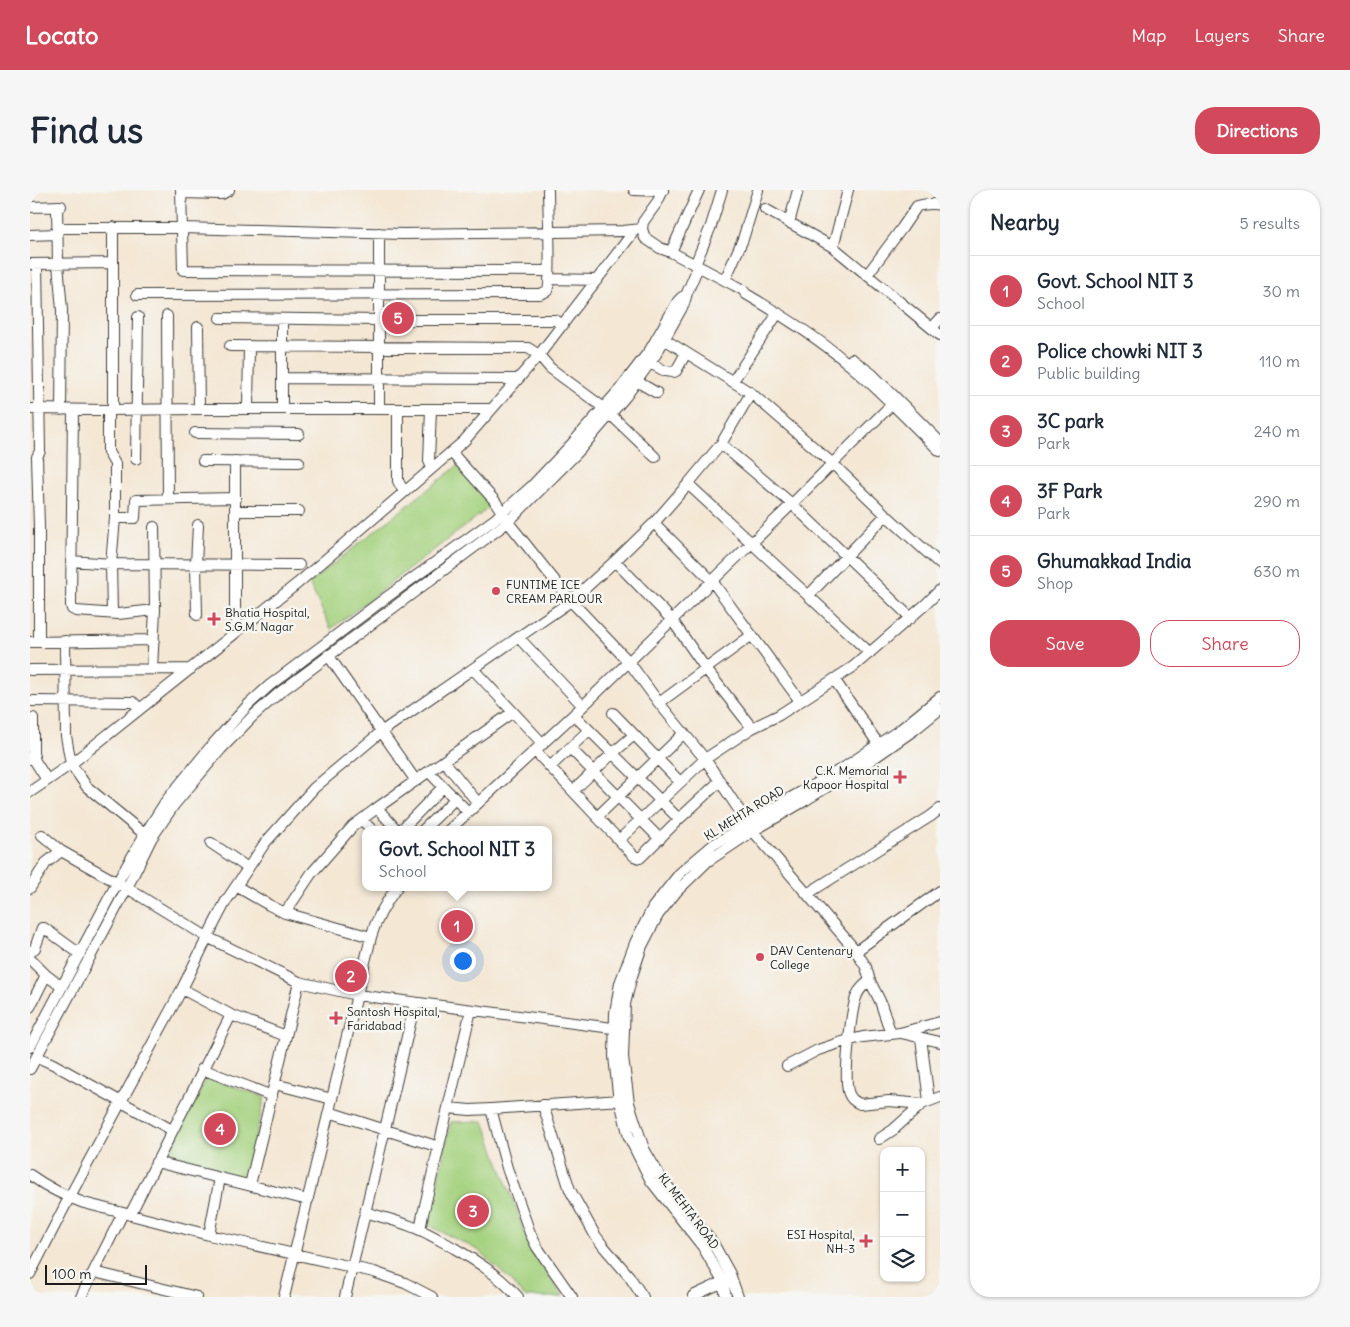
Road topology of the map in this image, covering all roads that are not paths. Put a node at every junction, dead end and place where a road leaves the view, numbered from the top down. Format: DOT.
graph roads {
  1 [pos="229,190"];
  2 [pos="548,190"];
  3 [pos="634,190"];
  4 [pos="699,190"];
  5 [pos="722,190"];
  6 [pos="758,190"];
  7 [pos="798,190"];
  8 [pos="848,190"];
  9 [pos="181,191"];
  10 [pos="663,191"];
  11 [pos="940,205"];
  12 [pos="30,207"];
  13 [pos="765,209"];
  14 [pos="788,223"];
  15 [pos="113,228"];
  16 [pos="182,228"];
  17 [pos="638,229"];
  18 [pos="57,231"];
  19 [pos="548,232"];
  20 [pos="380,233"];
  21 [pos="30,235"];
  22 [pos="833,247"];
  23 [pos="671,252"];
  24 [pos="113,263"];
  25 [pos="33,264"];
  26 [pos="58,264"];
  27 [pos="696,266"];
  28 [pos="379,271"];
  29 [pos="549,275"];
  30 [pos="867,275"];
  31 [pos="597,280"];
  32 [pos="725,280"];
  33 [pos="687,293"];
  34 [pos="136,295"];
  35 [pos="379,295"];
  36 [pos="773,308"];
  37 [pos="167,316"];
  38 [pos="138,317"];
  39 [pos="220,318"];
  40 [pos="282,319"];
  41 [pos="940,319"];
  42 [pos="379,320"];
  43 [pos="563,325"];
  44 [pos="198,328"];
  45 [pos="936,331"];
  46 [pos="664,339"];
  47 [pos="230,346"];
  48 [pos="249,346"];
  49 [pos="282,347"];
  50 [pos="379,348"];
  51 [pos="686,353"];
  52 [pos="539,355"];
  53 [pos="650,363"];
  54 [pos="282,378"];
  55 [pos="379,378"];
  56 [pos="517,379"];
  57 [pos="636,381"];
  58 [pos="733,382"];
  59 [pos="657,393"];
  60 [pos="751,393"];
  61 [pos="894,401"];
  62 [pos="35,409"];
  63 [pos="168,409"];
  64 [pos="199,409"];
  65 [pos="248,409"];
  66 [pos="282,409"];
  67 [pos="379,409"];
  68 [pos="398,409"];
  69 [pos="431,409"];
  70 [pos="491,409"];
  71 [pos="61,410"];
  72 [pos="73,410"];
  73 [pos="111,410"];
  74 [pos="137,410"];
  75 [pos="607,410"];
  76 [pos="195,433"];
  77 [pos="299,434"];
  78 [pos="940,442"];
  79 [pos="721,444"];
  80 [pos="940,451"];
  81 [pos="450,452"];
  82 [pos="33,457"];
  83 [pos="655,457"];
  84 [pos="136,459"];
  85 [pos="203,461"];
  86 [pos="235,461"];
  87 [pos="299,462"];
  88 [pos="833,464"];
  89 [pos="432,468"];
  90 [pos="688,484"];
  91 [pos="34,488"];
  92 [pos="404,492"];
  93 [pos="235,498"];
  94 [pos="168,499"];
  95 [pos="792,504"];
  96 [pos="235,511"];
  97 [pos="299,511"];
  98 [pos="502,513"];
  99 [pos="886,515"];
  100 [pos="115,518"];
  101 [pos="508,522"];
  102 [pos="654,523"];
  103 [pos="198,525"];
  104 [pos="34,527"];
  105 [pos="154,527"];
  106 [pos="752,543"];
  107 [pos="34,551"];
  108 [pos="846,556"];
  109 [pos="615,561"];
  110 [pos="71,562"];
  111 [pos="111,564"];
  112 [pos="154,564"];
  113 [pos="196,564"];
  114 [pos="235,564"];
  115 [pos="940,564"];
  116 [pos="299,565"];
  117 [pos="34,580"];
  118 [pos="712,581"];
  119 [pos="940,590"];
  120 [pos="808,596"];
  121 [pos="571,601"];
  122 [pos="34,605"];
  123 [pos="154,610"];
  124 [pos="112,613"];
  125 [pos="197,615"];
  126 [pos="911,618"];
  127 [pos="672,620"];
  128 [pos="238,631"];
  129 [pos="752,635"];
  130 [pos="519,638"];
  131 [pos="154,640"];
  132 [pos="65,641"];
  133 [pos="35,642"];
  134 [pos="870,653"];
  135 [pos="328,655"];
  136 [pos="629,662"];
  137 [pos="152,669"];
  138 [pos="191,669"];
  139 [pos="473,669"];
  140 [pos="706,669"];
  141 [pos="30,670"];
  142 [pos="65,670"];
  143 [pos="834,679"];
  144 [pos="940,697"];
  145 [pos="30,701"];
  146 [pos="65,701"];
  147 [pos="800,701"];
  148 [pos="659,703"];
  149 [pos="583,706"];
  150 [pos="140,709"];
  151 [pos="940,709"];
  152 [pos="513,712"];
  153 [pos="612,713"];
  154 [pos="574,715"];
  155 [pos="33,718"];
  156 [pos="752,728"];
  157 [pos="31,730"];
  158 [pos="589,730"];
  159 [pos="381,732"];
  160 [pos="684,733"];
  161 [pos="634,735"];
  162 [pos="539,747"];
  163 [pos="570,748"];
  164 [pos="881,748"];
  165 [pos="613,753"];
  166 [pos="31,756"];
  167 [pos="705,758"];
  168 [pos="657,759"];
  169 [pos="444,761"];
  170 [pos="71,764"];
  171 [pos="550,767"];
  172 [pos="428,772"];
  173 [pos="593,772"];
  174 [pos="638,778"];
  175 [pos="46,780"];
  176 [pos="416,781"];
  177 [pos="720,781"];
  178 [pos="680,782"];
  179 [pos="443,787"];
  180 [pos="573,791"];
  181 [pos="30,792"];
  182 [pos="618,797"];
  183 [pos="455,800"];
  184 [pos="660,800"];
  185 [pos="478,803"];
  186 [pos="377,808"];
  187 [pos="940,809"];
  188 [pos="468,812"];
  189 [pos="598,817"];
  190 [pos="679,819"];
  191 [pos="362,820"];
  192 [pos="641,820"];
  193 [pos="368,826"];
  194 [pos="393,826"];
  195 [pos="405,826"];
  196 [pos="427,826"];
  197 [pos="453,826"];
  198 [pos="750,827"];
  199 [pos="42,835"];
  200 [pos="148,837"];
  201 [pos="660,839"];
  202 [pos="619,840"];
  203 [pos="211,843"];
  204 [pos="61,851"];
  205 [pos="46,863"];
  206 [pos="248,868"];
  207 [pos="30,872"];
  208 [pos="117,883"];
  209 [pos="236,886"];
  210 [pos="30,888"];
  211 [pos="127,888"];
  212 [pos="394,891"];
  213 [pos="940,891"];
  214 [pos="807,894"];
  215 [pos="285,913"];
  216 [pos="207,937"];
  217 [pos="371,937"];
  218 [pos="856,952"];
  219 [pos="30,953"];
  220 [pos="80,954"];
  221 [pos="30,959"];
  222 [pos="46,976"];
  223 [pos="870,981"];
  224 [pos="299,982"];
  225 [pos="62,986"];
  226 [pos="182,989"];
  227 [pos="33,993"];
  228 [pos="357,995"];
  229 [pos="415,1003"];
  230 [pos="30,1007"];
  231 [pos="471,1010"];
  232 [pos="231,1015"];
  233 [pos="940,1022"];
  234 [pos="619,1029"];
  235 [pos="895,1033"];
  236 [pos="286,1036"];
  237 [pos="922,1038"];
  238 [pos="849,1040"];
  239 [pos="940,1042"];
  240 [pos="30,1047"];
  241 [pos="36,1057"];
  242 [pos="788,1066"];
  243 [pos="30,1069"];
  244 [pos="202,1069"];
  245 [pos="275,1084"];
  246 [pos="272,1096"];
  247 [pos="940,1097"];
  248 [pos="332,1099"];
  249 [pos="620,1100"];
  250 [pos="122,1101"];
  251 [pos="926,1103"];
  252 [pos="543,1105"];
  253 [pos="448,1108"];
  254 [pos="491,1109"];
  255 [pos="329,1112"];
  256 [pos="172,1130"];
  257 [pos="386,1130"];
  258 [pos="879,1139"];
  259 [pos="439,1147"];
  260 [pos="156,1162"];
  261 [pos="30,1175"];
  262 [pos="220,1178"];
  263 [pos="250,1185"];
  264 [pos="69,1198"];
  265 [pos="308,1200"];
  266 [pos="365,1212"];
  267 [pos="127,1214"];
  268 [pos="420,1230"];
  269 [pos="209,1235"];
  270 [pos="295,1254"];
  271 [pos="353,1266"];
  272 [pos="94,1272"];
  273 [pos="30,1274"];
  274 [pos="723,1282"];
  275 [pos="693,1296"];
  276 [pos="81,1297"];
  277 [pos="197,1297"];
  278 [pos="284,1297"];
  279 [pos="345,1297"];
  280 [pos="432,1297"];
  281 [pos="518,1297"];
  282 [pos="572,1297"];
  283 [pos="643,1297"];
  284 [pos="726,1297"];
  285 [pos="738,1297"];
  1 -- 9 [label="street"];
  2 -- 19 [label="street"];
  3 -- 10 [label="street"];
  4 -- 23 [label="street"];
  5 -- 27 [label="street"];
  6 -- 32 [label="street"];
  7 -- 14 [label="street"];
  8 -- 22 [label="street"];
  9 -- 16 [label="street"];
  10 -- 17 [label="street"];
  11 -- 30 [label="street"];
  12 -- 18 [label="street"];
  13 -- 14 [label="street"];
  14 -- 22 [label="street"];
  15 -- 16 [label="street"];
  15 -- 18 [label="street"];
  15 -- 24 [label="street"];
  16 -- 20 [label="street"];
  16 -- 28 [label="street"];
  17 -- 19 [label="street"];
  17 -- 23 [label="street"];
  17 -- 31 [label="street"];
  18 -- 21 [label="street"];
  18 -- 26 [label="street"];
  19 -- 20 [label="street"];
  19 -- 29 [label="street"];
  20 -- 28 [label="street"];
  22 -- 30 [label="street"];
  23 -- 27 [label="street"];
  24 -- 26 [label="street"];
  24 -- 73 [label="street"];
  25 -- 26 [label="street"];
  25 -- 62 [label="street"];
  26 -- 71 [label="street"];
  27 -- 32 [label="street"];
  27 -- 33 [label="street"];
  28 -- 29 [label="street"];
  28 -- 35 [label="street"];
  29 -- 31 [label="street"];
  29 -- 35 [label="street"];
  30 -- 45 [label="street"];
  31 -- 43 [label="street"];
  32 -- 36 [label="street"];
  33 -- 46 [label="street"];
  33 -- 75 [label="street"];
  34 -- 35 [label="street"];
  35 -- 42 [label="street"];
  36 -- 58 [label="street"];
  36 -- 61 [label="street"];
  37 -- 63 [label="street"];
  38 -- 74 [label="street"];
  39 -- 40 [label="street"];
  40 -- 42 [label="street"];
  40 -- 49 [label="street"];
  41 -- 45 [label="street"];
  42 -- 43 [label="street"];
  42 -- 50 [label="street"];
  43 -- 52 [label="street"];
  44 -- 64 [label="street"];
  46 -- 51 [label="street"];
  46 -- 53 [label="street"];
  47 -- 48 [label="street"];
  48 -- 49 [label="street"];
  48 -- 65 [label="street"];
  49 -- 50 [label="street"];
  49 -- 54 [label="street"];
  50 -- 52 [label="street"];
  50 -- 55 [label="street"];
  51 -- 53 [label="street"];
  51 -- 58 [label="street"];
  52 -- 56 [label="street"];
  52 -- 75 [label="street"];
  53 -- 57 [label="street"];
  54 -- 55 [label="street"];
  54 -- 66 [label="street"];
  55 -- 56 [label="street"];
  55 -- 67 [label="street"];
  56 -- 70 [label="street"];
  57 -- 59 [label="street"];
  57 -- 75 [label="street"];
  58 -- 60 [label="street"];
  60 -- 79 [label="street"];
  60 -- 88 [label="street"];
  61 -- 78 [label="street"];
  61 -- 80 [label="street"];
  61 -- 88 [label="street"];
  62 -- 71 [label="street"];
  62 -- 82 [label="street"];
  63 -- 64 [label="street"];
  63 -- 74 [label="street"];
  63 -- 94 [label="street"];
  64 -- 65 [label="street"];
  65 -- 66 [label="street"];
  66 -- 67 [label="street"];
  67 -- 68 [label="street"];
  68 -- 69 [label="street"];
  68 -- 92 [label="street"];
  69 -- 70 [label="street"];
  69 -- 89 [label="street"];
  70 -- 81 [label="street"];
  71 -- 72 [label="street"];
  72 -- 73 [label="street"];
  72 -- 110 [label="street"];
  73 -- 74 [label="street"];
  73 -- 100 [label="street"];
  74 -- 84 [label="street"];
  75 -- 83 [label="street"];
  75 -- 98 [label="street"];
  75 -- 101 [label="street"];
  76 -- 77 [label="street"];
  79 -- 90 [label="street"];
  79 -- 95 [label="street"];
  81 -- 89 [label="street"];
  81 -- 98 [label="street"];
  82 -- 91 [label="street"];
  85 -- 86 [label="street"];
  86 -- 87 [label="street"];
  86 -- 93 [label="street"];
  88 -- 95 [label="street"];
  88 -- 99 [label="street"];
  89 -- 92 [label="street"];
  90 -- 102 [label="street"];
  90 -- 106 [label="street"];
  91 -- 104 [label="street"];
  92 -- 128 [label="street"];
  93 -- 94 [label="street"];
  93 -- 96 [label="street"];
  94 -- 100 [label="street"];
  95 -- 106 [label="street"];
  95 -- 108 [label="street"];
  96 -- 97 [label="street"];
  96 -- 114 [label="street"];
  98 -- 101 [label="street"];
  98 -- 200 [label="street"];
  99 -- 108 [label="street"];
  99 -- 115 [label="street"];
  100 -- 111 [label="street"];
  101 -- 121 [label="street"];
  101 -- 135 [label="street"];
  102 -- 109 [label="street"];
  102 -- 118 [label="street"];
  103 -- 113 [label="street"];
  104 -- 107 [label="street"];
  105 -- 112 [label="street"];
  106 -- 118 [label="street"];
  106 -- 120 [label="street"];
  107 -- 117 [label="street"];
  108 -- 120 [label="street"];
  108 -- 126 [label="street"];
  109 -- 121 [label="street"];
  109 -- 127 [label="street"];
  110 -- 111 [label="street"];
  110 -- 124 [label="street"];
  111 -- 112 [label="street"];
  111 -- 124 [label="street"];
  112 -- 113 [label="street"];
  112 -- 123 [label="street"];
  113 -- 114 [label="street"];
  113 -- 125 [label="street"];
  114 -- 116 [label="street"];
  114 -- 128 [label="street"];
  117 -- 122 [label="street"];
  118 -- 127 [label="street"];
  118 -- 129 [label="street"];
  119 -- 126 [label="street"];
  120 -- 134 [label="street"];
  121 -- 130 [label="street"];
  121 -- 136 [label="street"];
  122 -- 133 [label="street"];
  123 -- 124 [label="street"];
  123 -- 131 [label="street"];
  126 -- 134 [label="street"];
  127 -- 136 [label="street"];
  127 -- 140 [label="street"];
  128 -- 138 [label="street"];
  129 -- 140 [label="street"];
  129 -- 147 [label="street"];
  130 -- 139 [label="street"];
  130 -- 149 [label="street"];
  131 -- 132 [label="street"];
  131 -- 137 [label="street"];
  132 -- 133 [label="street"];
  132 -- 142 [label="street"];
  134 -- 143 [label="street"];
  135 -- 159 [label="street"];
  135 -- 200 [label="street"];
  136 -- 148 [label="street"];
  136 -- 149 [label="street"];
  137 -- 138 [label="street"];
  137 -- 142 [label="street"];
  138 -- 150 [label="street"];
  139 -- 152 [label="street"];
  139 -- 159 [label="street"];
  140 -- 148 [label="street"];
  140 -- 156 [label="street"];
  141 -- 142 [label="street"];
  142 -- 146 [label="street"];
  143 -- 147 [label="street"];
  143 -- 164 [label="street"];
  144 -- 164 [label="street, KL MEHTA ROAD"];
  145 -- 146 [label="street"];
  146 -- 150 [label="street"];
  146 -- 170 [label="street"];
  147 -- 156 [label="street"];
  148 -- 160 [label="street"];
  149 -- 154 [label="street"];
  150 -- 170 [label="street"];
  151 -- 164 [label="street, KL MEHTA ROAD"];
  152 -- 162 [label="street"];
  152 -- 169 [label="street"];
  153 -- 161 [label="street"];
  154 -- 158 [label="street"];
  154 -- 162 [label="street"];
  155 -- 157 [label="street"];
  156 -- 167 [label="street"];
  157 -- 166 [label="street"];
  158 -- 163 [label="street"];
  158 -- 165 [label="street"];
  159 -- 176 [label="street"];
  159 -- 206 [label="street"];
  160 -- 167 [label="street"];
  160 -- 168 [label="street"];
  161 -- 165 [label="street"];
  161 -- 168 [label="street"];
  162 -- 171 [label="street"];
  162 -- 185 [label="street"];
  163 -- 171 [label="street"];
  163 -- 173 [label="street"];
  164 -- 198 [label="street, KL MEHTA ROAD"];
  165 -- 173 [label="street"];
  165 -- 174 [label="street"];
  166 -- 175 [label="street"];
  167 -- 177 [label="street"];
  167 -- 178 [label="street"];
  168 -- 174 [label="street"];
  168 -- 178 [label="street"];
  169 -- 172 [label="street"];
  169 -- 185 [label="street"];
  170 -- 175 [label="street"];
  170 -- 200 [label="street"];
  171 -- 180 [label="street"];
  172 -- 176 [label="street"];
  172 -- 179 [label="street"];
  173 -- 180 [label="street"];
  173 -- 182 [label="street"];
  174 -- 182 [label="street"];
  174 -- 184 [label="street"];
  175 -- 181 [label="street"];
  176 -- 186 [label="street"];
  177 -- 190 [label="street"];
  177 -- 198 [label="street"];
  178 -- 184 [label="street"];
  179 -- 183 [label="street"];
  179 -- 195 [label="street"];
  180 -- 189 [label="street"];
  182 -- 189 [label="street"];
  182 -- 192 [label="street"];
  183 -- 188 [label="street"];
  183 -- 196 [label="street"];
  184 -- 190 [label="street"];
  184 -- 192 [label="street"];
  185 -- 188 [label="street"];
  186 -- 191 [label="street"];
  186 -- 194 [label="street"];
  187 -- 214 [label="street"];
  188 -- 197 [label="street"];
  189 -- 202 [label="street"];
  190 -- 201 [label="street"];
  191 -- 193 [label="street"];
  191 -- 215 [label="street"];
  192 -- 201 [label="street"];
  192 -- 202 [label="street"];
  198 -- 214 [label="street"];
  198 -- 234 [label="street, KL MEHTA ROAD"];
  199 -- 204 [label="street"];
  200 -- 208 [label="street"];
  200 -- 211 [label="street"];
  201 -- 202 [label="street"];
  203 -- 206 [label="street"];
  204 -- 205 [label="street"];
  204 -- 208 [label="street"];
  205 -- 207 [label="street"];
  205 -- 210 [label="street"];
  206 -- 209 [label="street"];
  208 -- 211 [label="street"];
  208 -- 220 [label="street"];
  209 -- 215 [label="street"];
  209 -- 216 [label="street"];
  211 -- 216 [label="street"];
  211 -- 241 [label="street"];
  212 -- 217 [label="street"];
  213 -- 218 [label="street"];
  214 -- 218 [label="street"];
  215 -- 217 [label="street"];
  216 -- 224 [label="street"];
  216 -- 226 [label="street"];
  217 -- 228 [label="street"];
  218 -- 223 [label="street"];
  219 -- 220 [label="street"];
  220 -- 225 [label="street"];
  221 -- 222 [label="street"];
  222 -- 225 [label="street"];
  222 -- 227 [label="street"];
  223 -- 235 [label="street"];
  223 -- 238 [label="street"];
  224 -- 228 [label="street"];
  224 -- 236 [label="street"];
  225 -- 240 [label="street"];
  226 -- 232 [label="street"];
  226 -- 250 [label="street"];
  227 -- 230 [label="street"];
  228 -- 229 [label="street"];
  228 -- 248 [label="street"];
  229 -- 231 [label="street"];
  229 -- 257 [label="street"];
  231 -- 234 [label="street"];
  231 -- 253 [label="street"];
  232 -- 236 [label="street"];
  232 -- 244 [label="street"];
  233 -- 235 [label="street"];
  234 -- 249 [label="street, KL MEHTA ROAD"];
  234 -- 285 [label="street, KL MEHTA ROAD"];
  235 -- 237 [label="street"];
  235 -- 238 [label="street"];
  236 -- 245 [label="street"];
  237 -- 239 [label="street"];
  237 -- 251 [label="street"];
  238 -- 242 [label="street"];
  238 -- 251 [label="street"];
  241 -- 243 [label="street"];
  241 -- 250 [label="street"];
  244 -- 246 [label="street"];
  244 -- 256 [label="street"];
  245 -- 246 [label="street"];
  245 -- 248 [label="street"];
  246 -- 263 [label="street"];
  247 -- 251 [label="street"];
  248 -- 255 [label="street"];
  249 -- 252 [label="street"];
  249 -- 274 [label="street, KL MEHTA ROAD"];
  250 -- 256 [label="street"];
  250 -- 264 [label="street"];
  251 -- 258 [label="street"];
  252 -- 254 [label="street"];
  252 -- 283 [label="street"];
  253 -- 254 [label="street"];
  253 -- 259 [label="street"];
  254 -- 282 [label="street"];
  255 -- 257 [label="street"];
  255 -- 265 [label="street"];
  256 -- 260 [label="street"];
  257 -- 259 [label="street"];
  257 -- 266 [label="street"];
  259 -- 268 [label="street"];
  260 -- 262 [label="street"];
  260 -- 267 [label="street"];
  261 -- 264 [label="street"];
  262 -- 263 [label="street"];
  262 -- 269 [label="street"];
  263 -- 265 [label="street"];
  264 -- 267 [label="street"];
  264 -- 273 [label="street"];
  265 -- 270 [label="street"];
  266 -- 268 [label="street"];
  266 -- 271 [label="street"];
  267 -- 269 [label="street"];
  267 -- 272 [label="street"];
  268 -- 281 [label="street"];
  269 -- 270 [label="street"];
  270 -- 271 [label="street"];
  270 -- 278 [label="street"];
  271 -- 279 [label="street"];
  271 -- 280 [label="street"];
  272 -- 276 [label="street"];
  272 -- 277 [label="street"];
  274 -- 275 [label="street"];
  274 -- 284 [label="street, KL MEHTA ROAD"];
}
